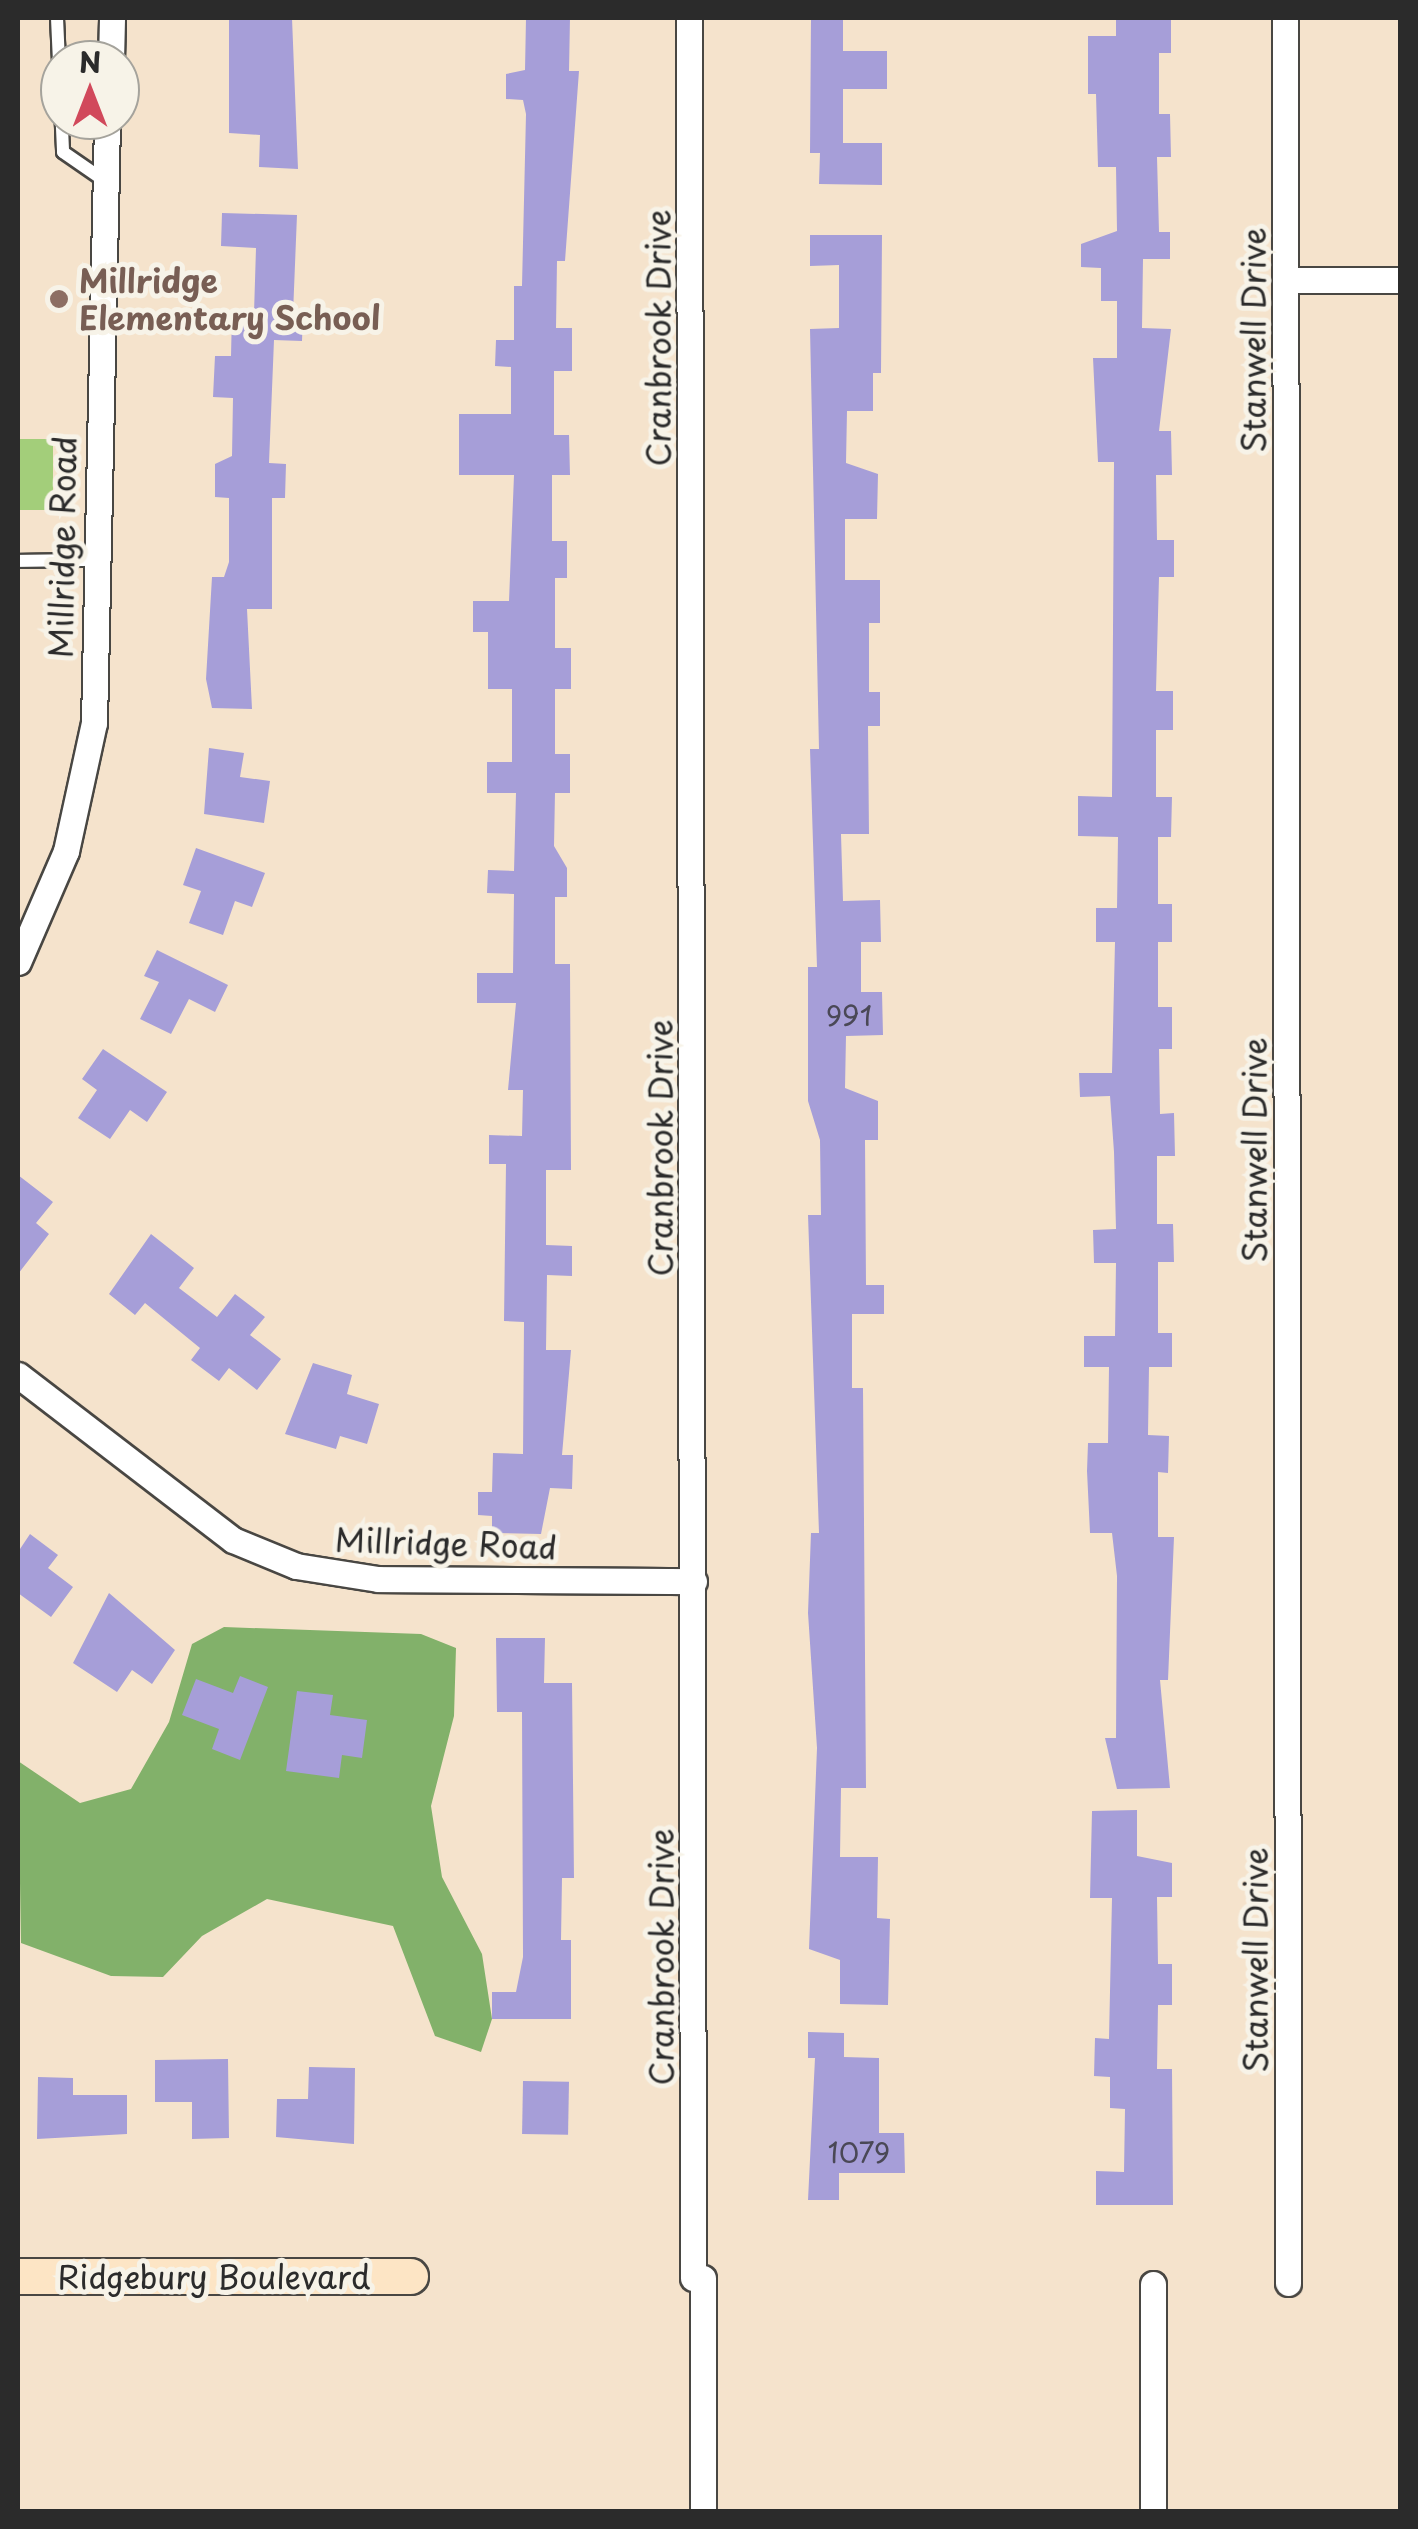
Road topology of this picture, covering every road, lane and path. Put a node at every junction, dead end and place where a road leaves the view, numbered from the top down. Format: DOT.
graph roads {
  1 [pos="57,18"];
  2 [pos="689,18"];
  3 [pos="1285,18"];
  4 [pos="106,140"];
  5 [pos="105,181"];
  6 [pos="1285,280"];
  7 [pos="1400,280"];
  8 [pos="92,560"];
  9 [pos="18,561"];
  10 [pos="18,962"];
  11 [pos="18,1375"];
  12 [pos="694,1581"];
  13 [pos="18,2276"];
  14 [pos="410,2276"];
  15 [pos="1288,2283"];
  16 [pos="1153,2284"];
  17 [pos="703,2512"];
  18 [pos="1153,2512"];
  1 -- 5 [label="lane"];
  2 -- 12 [label="street, Cranbrook Drive"];
  3 -- 6 [label="street, Stanwell Drive"];
  4 -- 5 [label="street, Millridge Road"];
  5 -- 8 [label="street, Millridge Road"];
  6 -- 7 [label="street"];
  6 -- 15 [label="street, Stanwell Drive"];
  8 -- 9 [label="lane"];
  8 -- 10 [label="street, Millridge Road"];
  11 -- 12 [label="street, Millridge Road"];
  12 -- 17 [label="street, Cranbrook Drive"];
  13 -- 14 [label="street, Ridgebury Boulevard"];
  16 -- 18 [label="street"];
}
